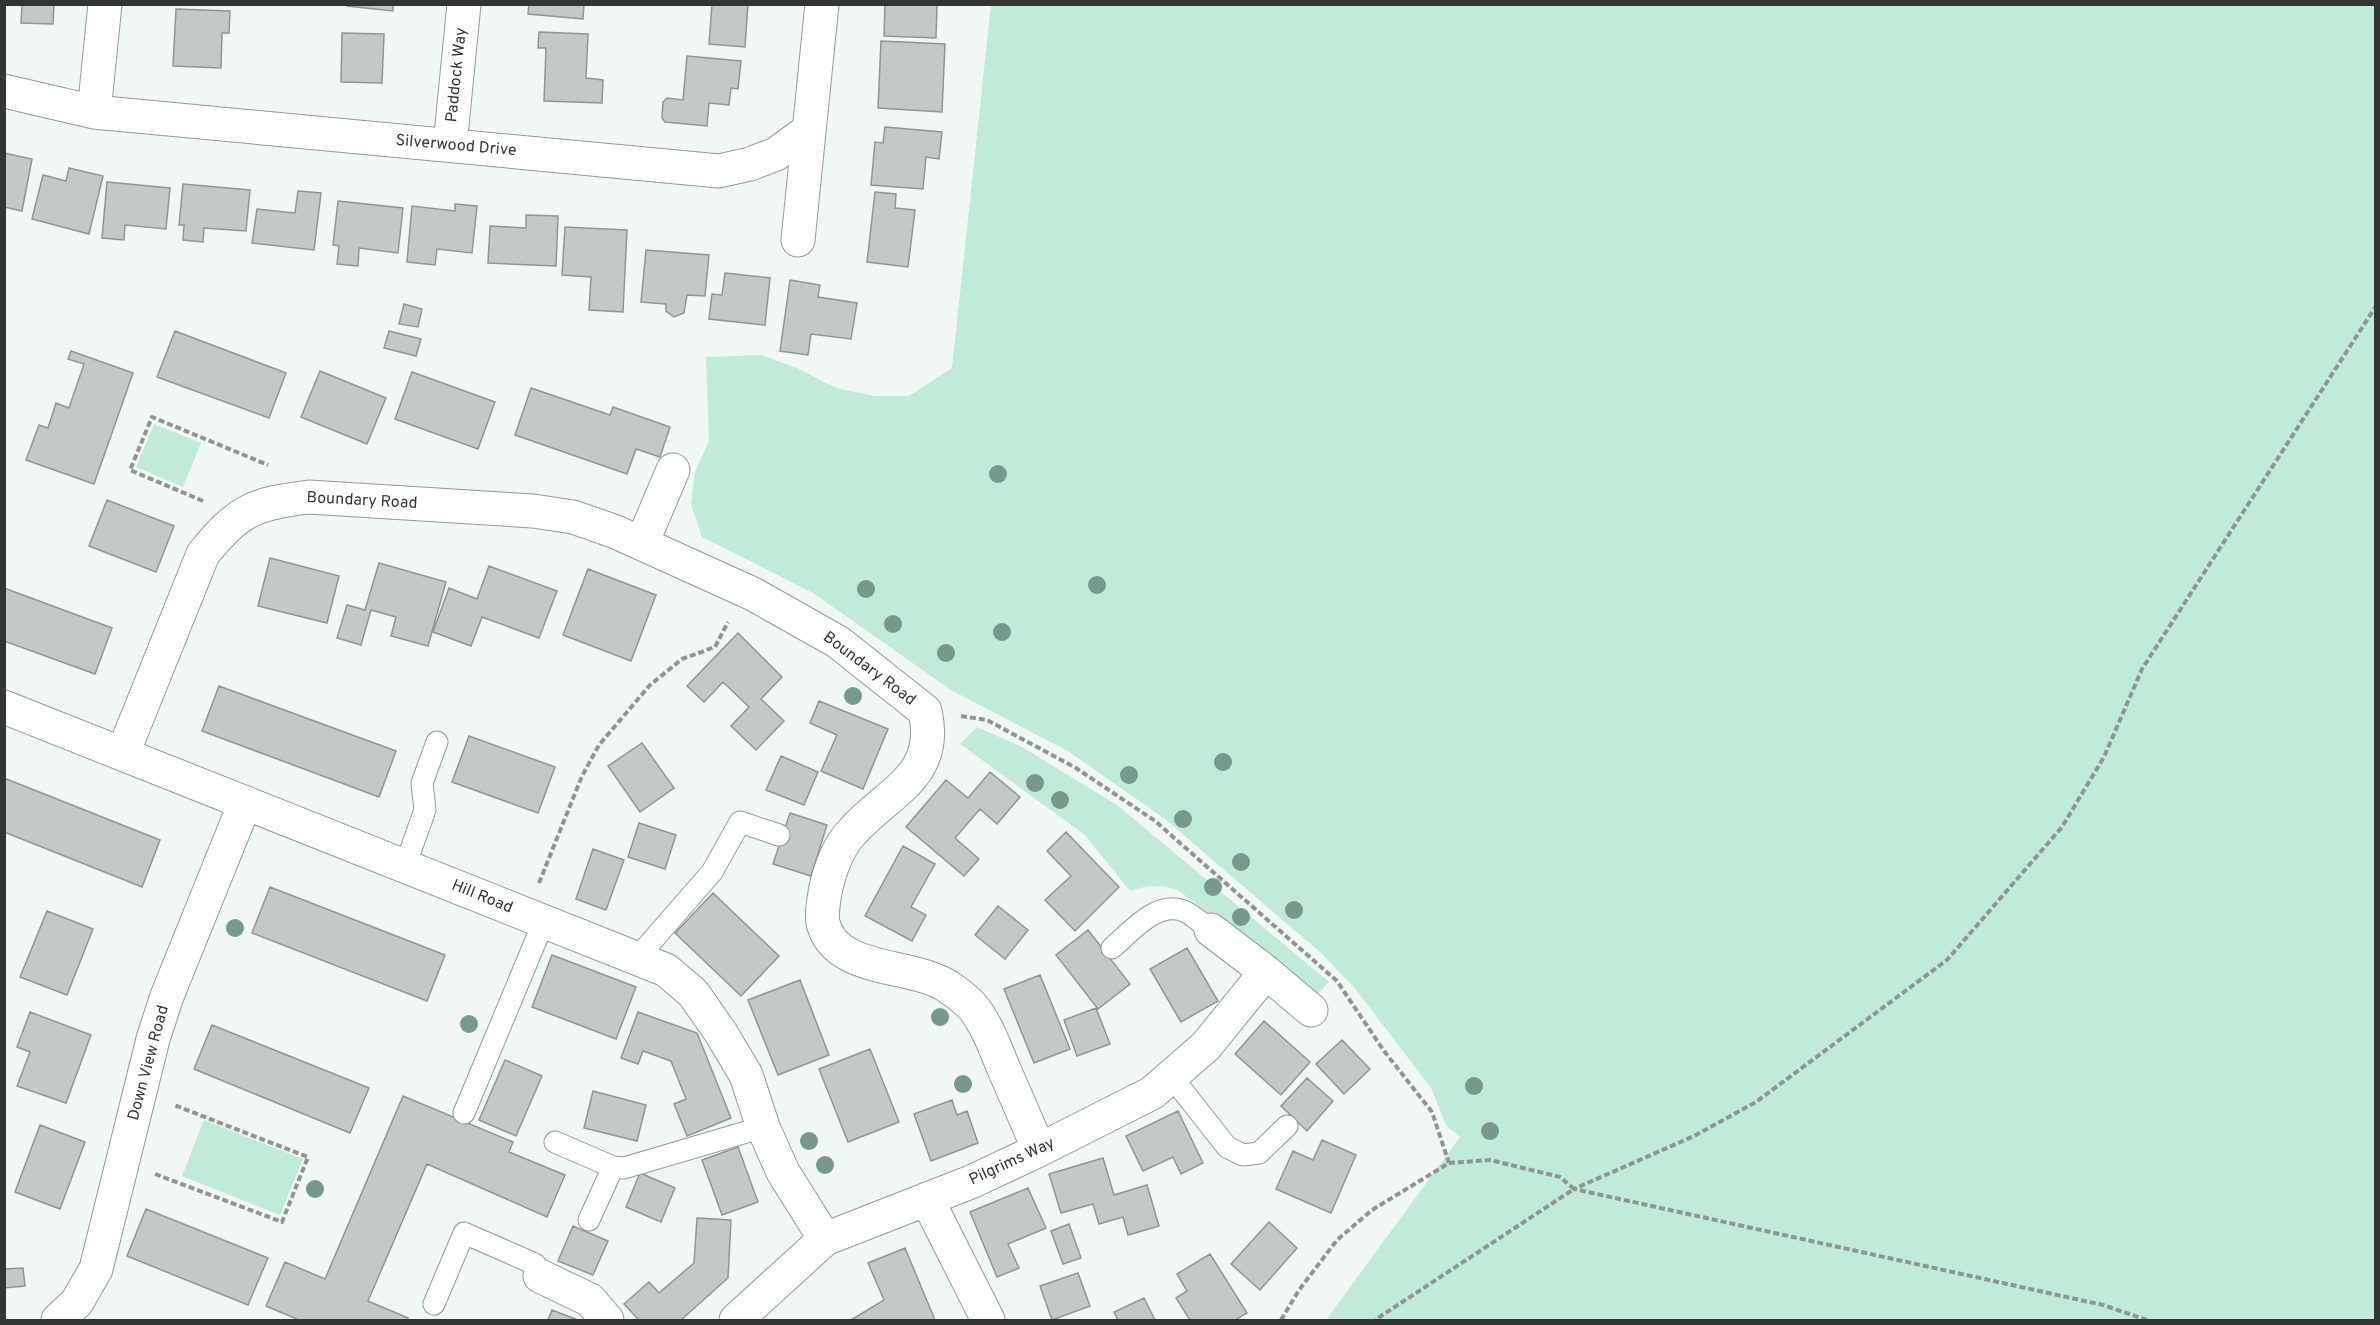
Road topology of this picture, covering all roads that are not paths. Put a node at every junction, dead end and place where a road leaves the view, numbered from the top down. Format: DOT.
graph roads {
  1 [pos="105,4"];
  2 [pos="464,4"];
  3 [pos="822,4"];
  4 [pos="4,91"];
  5 [pos="94,112"];
  6 [pos="809,130"];
  7 [pos="450,145"];
  8 [pos="798,240"];
  9 [pos="673,470"];
  10 [pos="642,543"];
  11 [pos="4,707"];
  12 [pos="436,742"];
  13 [pos="123,753"];
  14 [pos="245,803"];
  15 [pos="779,835"];
  16 [pos="405,866"];
  17 [pos="535,918"];
  18 [pos="1211,930"];
  19 [pos="1112,948"];
  20 [pos="637,958"];
  21 [pos="1266,972"];
  22 [pos="1311,1010"];
  23 [pos="1172,1076"];
  24 [pos="464,1113"];
  25 [pos="1287,1126"];
  26 [pos="762,1127"];
  27 [pos="555,1142"];
  28 [pos="1039,1150"];
  29 [pos="613,1167"];
  30 [pos="927,1199"];
  31 [pos="589,1220"];
  32 [pos="825,1239"];
  33 [pos="540,1276"];
  34 [pos="434,1304"];
  35 [pos="58,1320"];
  36 [pos="607,1320"];
  37 [pos="736,1320"];
  38 [pos="988,1320"];
  1 -- 5 [label="street"];
  2 -- 7 [label="street, Paddock Way"];
  3 -- 6 [label="street"];
  4 -- 5 [label="street, Silverwood Drive"];
  5 -- 7 [label="street, Silverwood Drive"];
  6 -- 7 [label="street, Silverwood Drive"];
  6 -- 8 [label="street"];
  9 -- 10 [label="street"];
  10 -- 13 [label="street, Boundary Road"];
  10 -- 28 [label="street, Boundary Road"];
  11 -- 13 [label="street, Hill Road"];
  12 -- 16 [label="lane"];
  13 -- 14 [label="street, Hill Road"];
  14 -- 16 [label="street, Hill Road"];
  14 -- 35 [label="street, Down View Road"];
  15 -- 20 [label="lane"];
  16 -- 17 [label="street, Hill Road"];
  17 -- 20 [label="street, Hill Road"];
  17 -- 24 [label="lane"];
  18 -- 19 [label="lane"];
  18 -- 21 [label="street"];
  20 -- 26 [label="street, Hill Road"];
  21 -- 22 [label="street"];
  21 -- 23 [label="street, Pilgrims Way"];
  23 -- 25 [label="lane"];
  23 -- 28 [label="street, Pilgrims Way"];
  26 -- 29 [label="lane"];
  26 -- 32 [label="street, Hill Road"];
  27 -- 29 [label="lane"];
  28 -- 30 [label="street, Pilgrims Way"];
  29 -- 31 [label="lane"];
  30 -- 32 [label="street, Pilgrims Way"];
  30 -- 38 [label="street"];
  32 -- 37 [label="street, Pilgrims Way"];
  33 -- 34 [label="lane"];
  33 -- 36 [label="street"];
}
